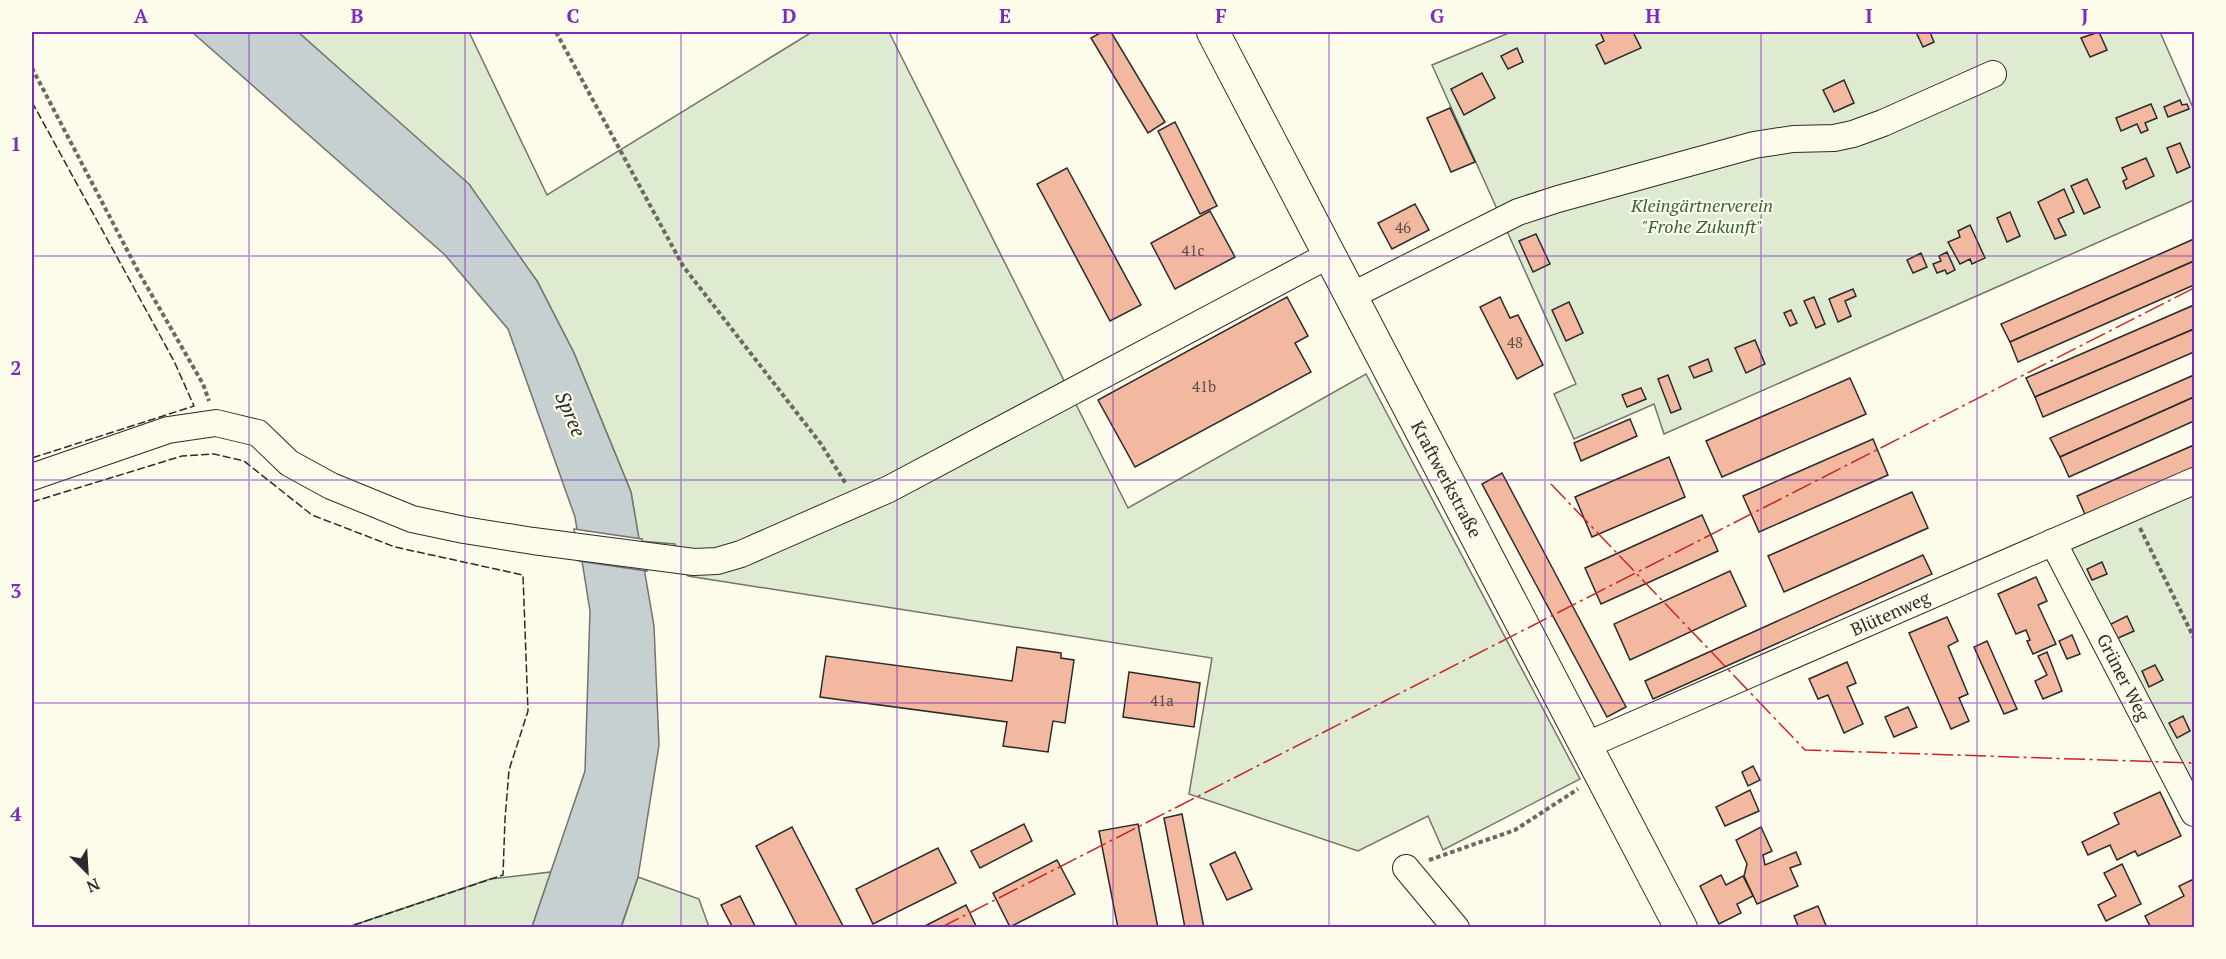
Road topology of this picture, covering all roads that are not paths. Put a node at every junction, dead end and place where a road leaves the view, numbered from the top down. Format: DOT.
graph roads {
  1 [pos="1213,32"];
  2 [pos="1993,74"];
  3 [pos="1329,255"];
  4 [pos="1352,296"];
  5 [pos="32,477"];
  6 [pos="2194,481"];
  7 [pos="2053,542"];
  8 [pos="1587,746"];
  9 [pos="2194,813"];
  10 [pos="1406,868"];
  11 [pos="1456,927"];
  12 [pos="1681,927"];
  1 -- 3 [label="main road, Kraftwerkstraße"];
  2 -- 4 [label="street"];
  3 -- 4 [label="main road, Kraftwerkstraße"];
  3 -- 5 [label="street"];
  4 -- 8 [label="main road, Kraftwerkstraße"];
  6 -- 7 [label="street, Blütenweg"];
  7 -- 8 [label="street, Blütenweg"];
  7 -- 9 [label="street, Grüner Weg"];
  8 -- 12 [label="main road, Kraftwerkstraße"];
  10 -- 11 [label="street"];
}
